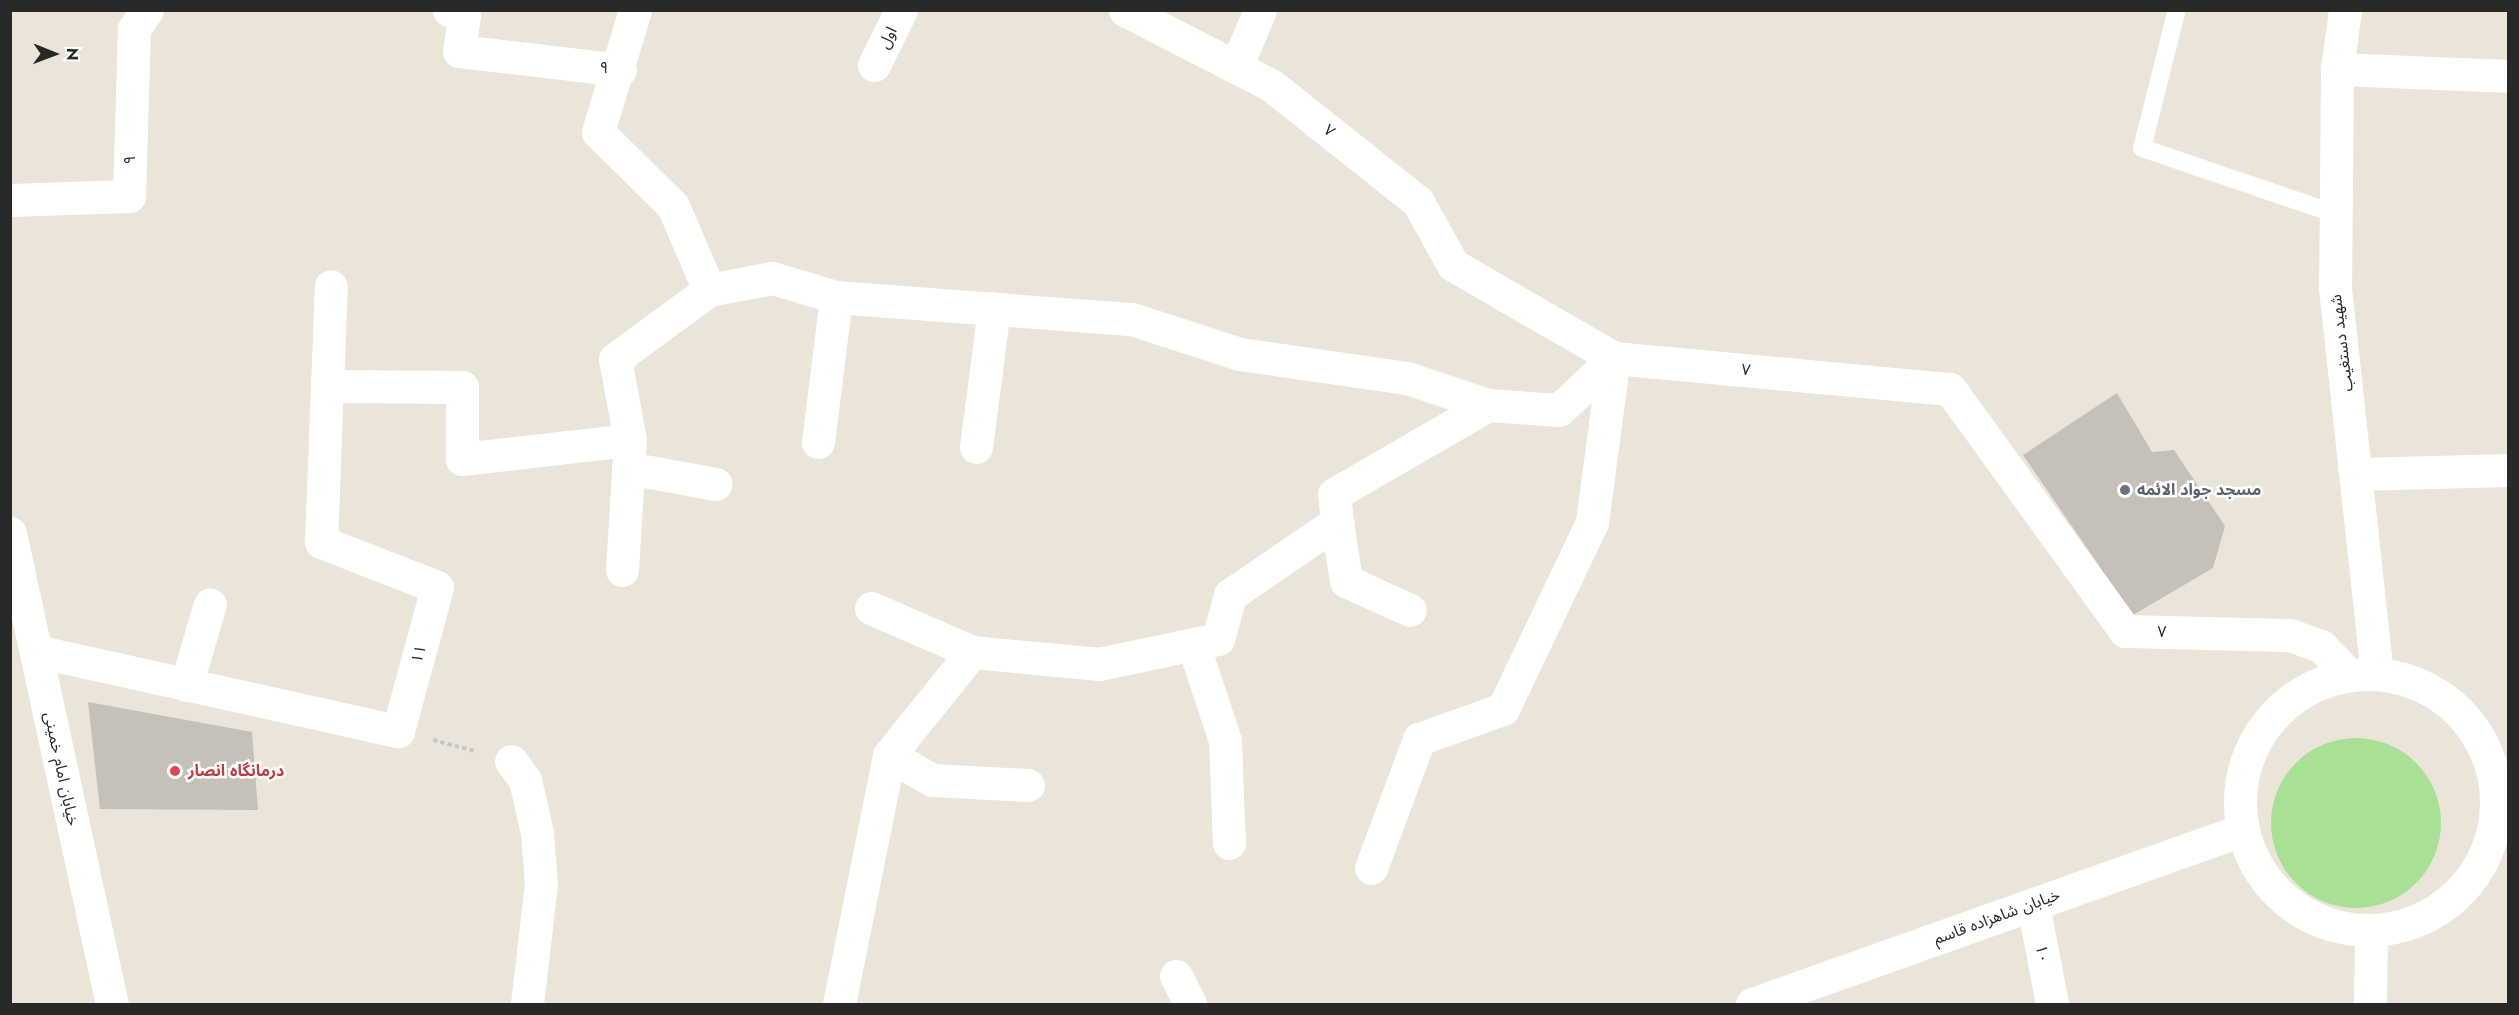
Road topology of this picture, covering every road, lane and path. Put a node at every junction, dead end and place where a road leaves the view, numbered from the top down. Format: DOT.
graph roads {
  1 [pos="147,10"];
  2 [pos="449,10"];
  3 [pos="635,10"];
  4 [pos="901,10"];
  5 [pos="1125,10"];
  6 [pos="1260,10"];
  7 [pos="2344,10"];
  8 [pos="2176,13"];
  9 [pos="874,65"];
  10 [pos="1236,67"];
  11 [pos="2337,69"];
  12 [pos="620,70"];
  13 [pos="2508,76"];
  14 [pos="10,200"];
  15 [pos="2336,214"];
  16 [pos="331,285"];
  17 [pos="709,290"];
  18 [pos="836,297"];
  19 [pos="994,308"];
  20 [pos="1614,358"];
  21 [pos="327,386"];
  22 [pos="1488,405"];
  23 [pos="818,442"];
  24 [pos="976,447"];
  25 [pos="629,454"];
  26 [pos="2508,470"];
  27 [pos="2358,474"];
  28 [pos="716,484"];
  29 [pos="1336,522"];
  30 [pos="10,533"];
  31 [pos="622,570"];
  32 [pos="210,604"];
  33 [pos="871,608"];
  34 [pos="1410,610"];
  35 [pos="1193,644"];
  36 [pos="36,651"];
  37 [pos="972,652"];
  38 [pos="2363,674"];
  39 [pos="186,685"];
  40 [pos="398,731"];
  41 [pos="889,754"];
  42 [pos="511,761"];
  43 [pos="2501,778"];
  44 [pos="1028,785"];
  45 [pos="2242,830"];
  46 [pos="1229,843"];
  47 [pos="1371,868"];
  48 [pos="2033,904"];
  49 [pos="2371,931"];
  50 [pos="112,1005"];
  51 [pos="527,1005"];
  52 [pos="839,1005"];
  53 [pos="1752,1005"];
  54 [pos="2052,1005"];
  55 [pos="2370,1005"];
  1 -- 14 [label="street, ۹"];
  2 -- 12 [label="street, ۹"];
  3 -- 12 [label="street"];
  4 -- 9 [label="street, اول"];
  5 -- 10 [label="street, ۷"];
  6 -- 10 [label="street"];
  7 -- 11 [label="street, شهید دستغیب"];
  8 -- 15 [label="lane"];
  10 -- 20 [label="street, ۷"];
  11 -- 13 [label="street"];
  11 -- 15 [label="street, شهید دستغیب"];
  12 -- 17 [label="street"];
  15 -- 27 [label="street, شهید دستغیب"];
  16 -- 21 [label="street, ۱۱"];
  17 -- 18 [label="street"];
  17 -- 25 [label="street"];
  18 -- 19 [label="street"];
  18 -- 23 [label="street"];
  19 -- 22 [label="street"];
  19 -- 24 [label="street"];
  20 -- 22 [label="street"];
  20 -- 38 [label="street, ۷"];
  20 -- 47 [label="street"];
  21 -- 25 [label="street"];
  21 -- 40 [label="street, ۱۱"];
  22 -- 29 [label="street"];
  25 -- 28 [label="street"];
  25 -- 31 [label="street"];
  26 -- 27 [label="street"];
  27 -- 38 [label="street, شهید دستغیب"];
  29 -- 34 [label="street"];
  29 -- 35 [label="street"];
  30 -- 36 [label="street, خیابان امام خمینی"];
  32 -- 39 [label="street"];
  33 -- 37 [label="street"];
  35 -- 37 [label="street"];
  35 -- 46 [label="street"];
  36 -- 39 [label="street"];
  36 -- 50 [label="street, خیابان امام خمینی"];
  37 -- 41 [label="street"];
  38 -- 43 [label="street"];
  38 -- 45 [label="street"];
  39 -- 40 [label="street"];
  40 -- 42 [label="path"];
  41 -- 44 [label="street"];
  41 -- 52 [label="street"];
  42 -- 51 [label="street"];
  43 -- 49 [label="street"];
  45 -- 48 [label="street, خیابان شاهزاده قاسم"];
  45 -- 49 [label="street"];
  48 -- 53 [label="street, خیابان شاهزاده قاسم"];
  48 -- 54 [label="street, ۱۰"];
  49 -- 55 [label="street"];
}
